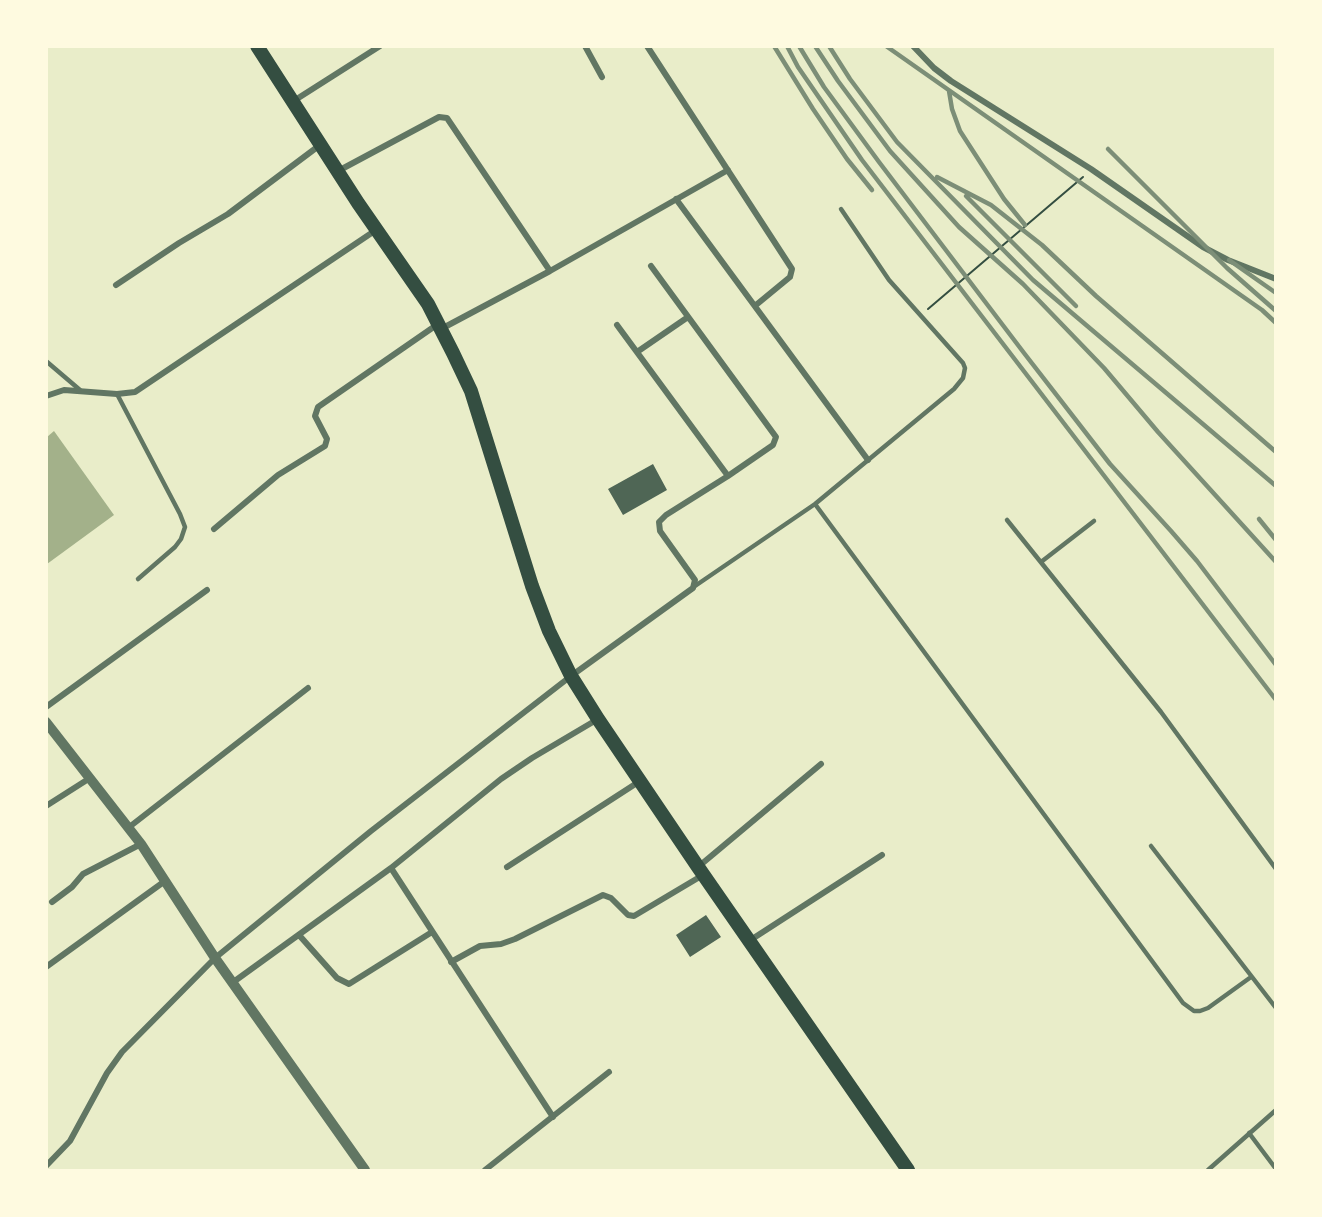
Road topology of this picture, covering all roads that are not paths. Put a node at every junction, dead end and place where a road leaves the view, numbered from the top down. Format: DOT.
graph roads {
  1 [pos="257,46"];
  2 [pos="380,46"];
  3 [pos="585,46"];
  4 [pos="647,46"];
  5 [pos="913,46"];
  6 [pos="602,77"];
  7 [pos="292,102"];
  8 [pos="320,145"];
  9 [pos="728,170"];
  10 [pos="338,172"];
  11 [pos="676,199"];
  12 [pos="841,208"];
  13 [pos="377,230"];
  14 [pos="651,266"];
  15 [pos="550,271"];
  16 [pos="1275,279"];
  17 [pos="117,285"];
  18 [pos="756,305"];
  19 [pos="688,317"];
  20 [pos="617,325"];
  21 [pos="439,326"];
  22 [pos="637,352"];
  23 [pos="46,361"];
  24 [pos="80,390"];
  25 [pos="117,394"];
  26 [pos="46,396"];
  27 [pos="868,460"];
  28 [pos="728,476"];
  29 [pos="815,504"];
  30 [pos="1007,520"];
  31 [pos="1094,520"];
  32 [pos="214,529"];
  33 [pos="1041,562"];
  34 [pos="138,579"];
  35 [pos="695,586"];
  36 [pos="207,590"];
  37 [pos="571,676"];
  38 [pos="308,688"];
  39 [pos="46,707"];
  40 [pos="598,719"];
  41 [pos="46,722"];
  42 [pos="821,764"];
  43 [pos="90,778"];
  44 [pos="640,781"];
  45 [pos="46,806"];
  46 [pos="128,828"];
  47 [pos="141,844"];
  48 [pos="1151,846"];
  49 [pos="882,855"];
  50 [pos="507,867"];
  51 [pos="391,868"];
  52 [pos="1275,869"];
  53 [pos="701,871"];
  54 [pos="165,881"];
  55 [pos="52,902"];
  56 [pos="432,932"];
  57 [pos="299,935"];
  58 [pos="749,941"];
  59 [pos="214,958"];
  60 [pos="452,962"];
  61 [pos="46,967"];
  62 [pos="1251,977"];
  63 [pos="232,983"];
  64 [pos="1275,1008"];
  65 [pos="609,1072"];
  66 [pos="1275,1110"];
  67 [pos="553,1117"];
  68 [pos="1249,1133"];
  69 [pos="46,1166"];
  70 [pos="1275,1169"];
  71 [pos="365,1170"];
  72 [pos="485,1170"];
  73 [pos="908,1170"];
  74 [pos="1208,1170"];
  1 -- 7 [label="highway"];
  2 -- 7 [label="street"];
  3 -- 6 [label="street"];
  4 -- 9 [label="street"];
  5 -- 16 [label="street"];
  7 -- 8 [label="highway"];
  8 -- 10 [label="highway"];
  8 -- 17 [label="street"];
  9 -- 11 [label="street"];
  9 -- 18 [label="street"];
  10 -- 13 [label="highway"];
  10 -- 15 [label="street"];
  11 -- 15 [label="street"];
  11 -- 18 [label="street"];
  12 -- 27 [label="lane"];
  13 -- 21 [label="highway"];
  13 -- 25 [label="street"];
  14 -- 19 [label="street"];
  15 -- 21 [label="street"];
  18 -- 27 [label="street"];
  19 -- 22 [label="street"];
  19 -- 28 [label="street"];
  20 -- 22 [label="street"];
  21 -- 32 [label="street"];
  21 -- 37 [label="highway"];
  22 -- 28 [label="street"];
  23 -- 24 [label="lane"];
  24 -- 25 [label="street"];
  24 -- 26 [label="street"];
  25 -- 34 [label="lane"];
  27 -- 29 [label="lane"];
  28 -- 35 [label="street"];
  29 -- 35 [label="lane"];
  29 -- 62 [label="lane"];
  30 -- 33 [label="lane"];
  31 -- 33 [label="lane"];
  33 -- 52 [label="lane"];
  35 -- 37 [label="street"];
  36 -- 39 [label="street"];
  37 -- 40 [label="highway"];
  37 -- 59 [label="street"];
  38 -- 46 [label="street"];
  40 -- 44 [label="highway"];
  40 -- 51 [label="street"];
  41 -- 43 [label="street"];
  42 -- 53 [label="street"];
  43 -- 45 [label="street"];
  43 -- 46 [label="street"];
  44 -- 50 [label="street"];
  44 -- 53 [label="highway"];
  46 -- 47 [label="street"];
  47 -- 54 [label="street"];
  47 -- 55 [label="street"];
  48 -- 62 [label="lane"];
  49 -- 58 [label="street"];
  51 -- 56 [label="street"];
  51 -- 57 [label="street"];
  53 -- 58 [label="highway"];
  53 -- 60 [label="street"];
  54 -- 59 [label="street"];
  54 -- 61 [label="street"];
  56 -- 57 [label="street"];
  56 -- 60 [label="street"];
  57 -- 63 [label="street"];
  58 -- 73 [label="highway"];
  59 -- 63 [label="street"];
  59 -- 69 [label="street"];
  60 -- 67 [label="street"];
  62 -- 64 [label="lane"];
  63 -- 71 [label="street"];
  65 -- 67 [label="street"];
  66 -- 68 [label="lane"];
  67 -- 72 [label="street"];
  68 -- 70 [label="lane"];
  68 -- 74 [label="lane"];
}
